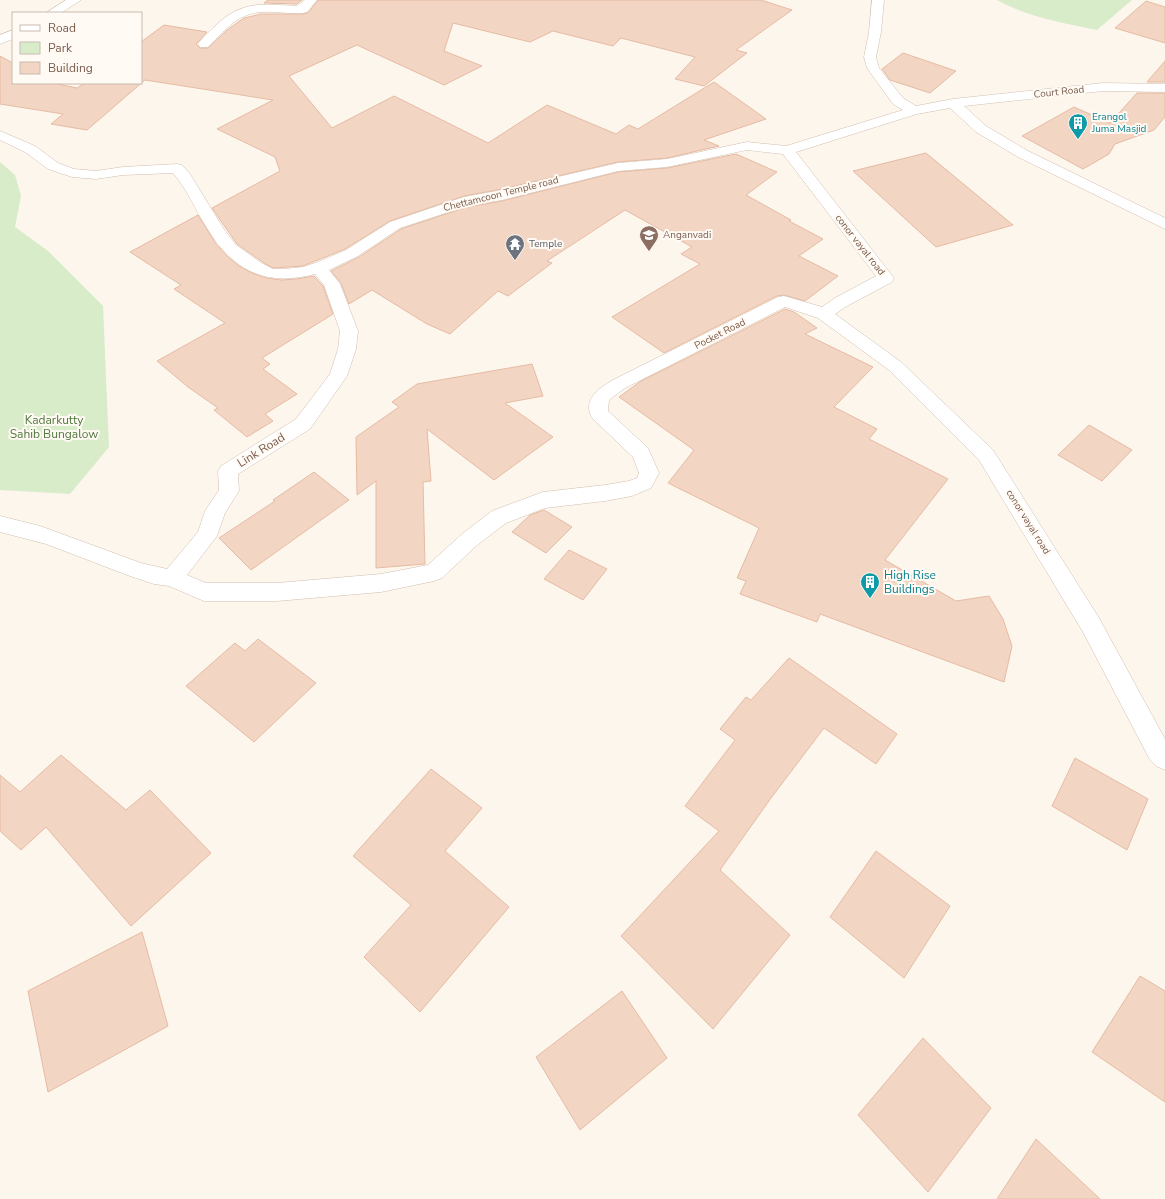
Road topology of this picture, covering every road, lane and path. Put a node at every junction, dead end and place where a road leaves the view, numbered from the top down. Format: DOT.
graph roads {
  1 [pos="75,0"];
  2 [pos="311,0"];
  3 [pos="878,0"];
  4 [pos="54,12"];
  5 [pos="12,34"];
  6 [pos="0,40"];
  7 [pos="204,44"];
  8 [pos="1165,88"];
  9 [pos="953,103"];
  10 [pos="914,110"];
  11 [pos="0,135"];
  12 [pos="787,150"];
  13 [pos="1165,224"];
  14 [pos="319,268"];
  15 [pos="824,314"];
  16 [pos="0,524"];
  17 [pos="172,578"];
  18 [pos="1165,758"];
  1 -- 4 [label="street"];
  2 -- 7 [label="street"];
  3 -- 10 [label="street"];
  5 -- 6 [label="street"];
  8 -- 9 [label="street, Court Road"];
  9 -- 10 [label="street"];
  9 -- 13 [label="street"];
  10 -- 12 [label="street"];
  11 -- 14 [label="street, Chettamcoon Temple road"];
  12 -- 14 [label="street, Chettamcoon Temple road"];
  12 -- 15 [label="street, conor vayal road"];
  14 -- 17 [label="street, Link Road"];
  15 -- 17 [label="street, Pocket Road"];
  15 -- 18 [label="street, conor vayal road"];
  16 -- 17 [label="street"];
}
